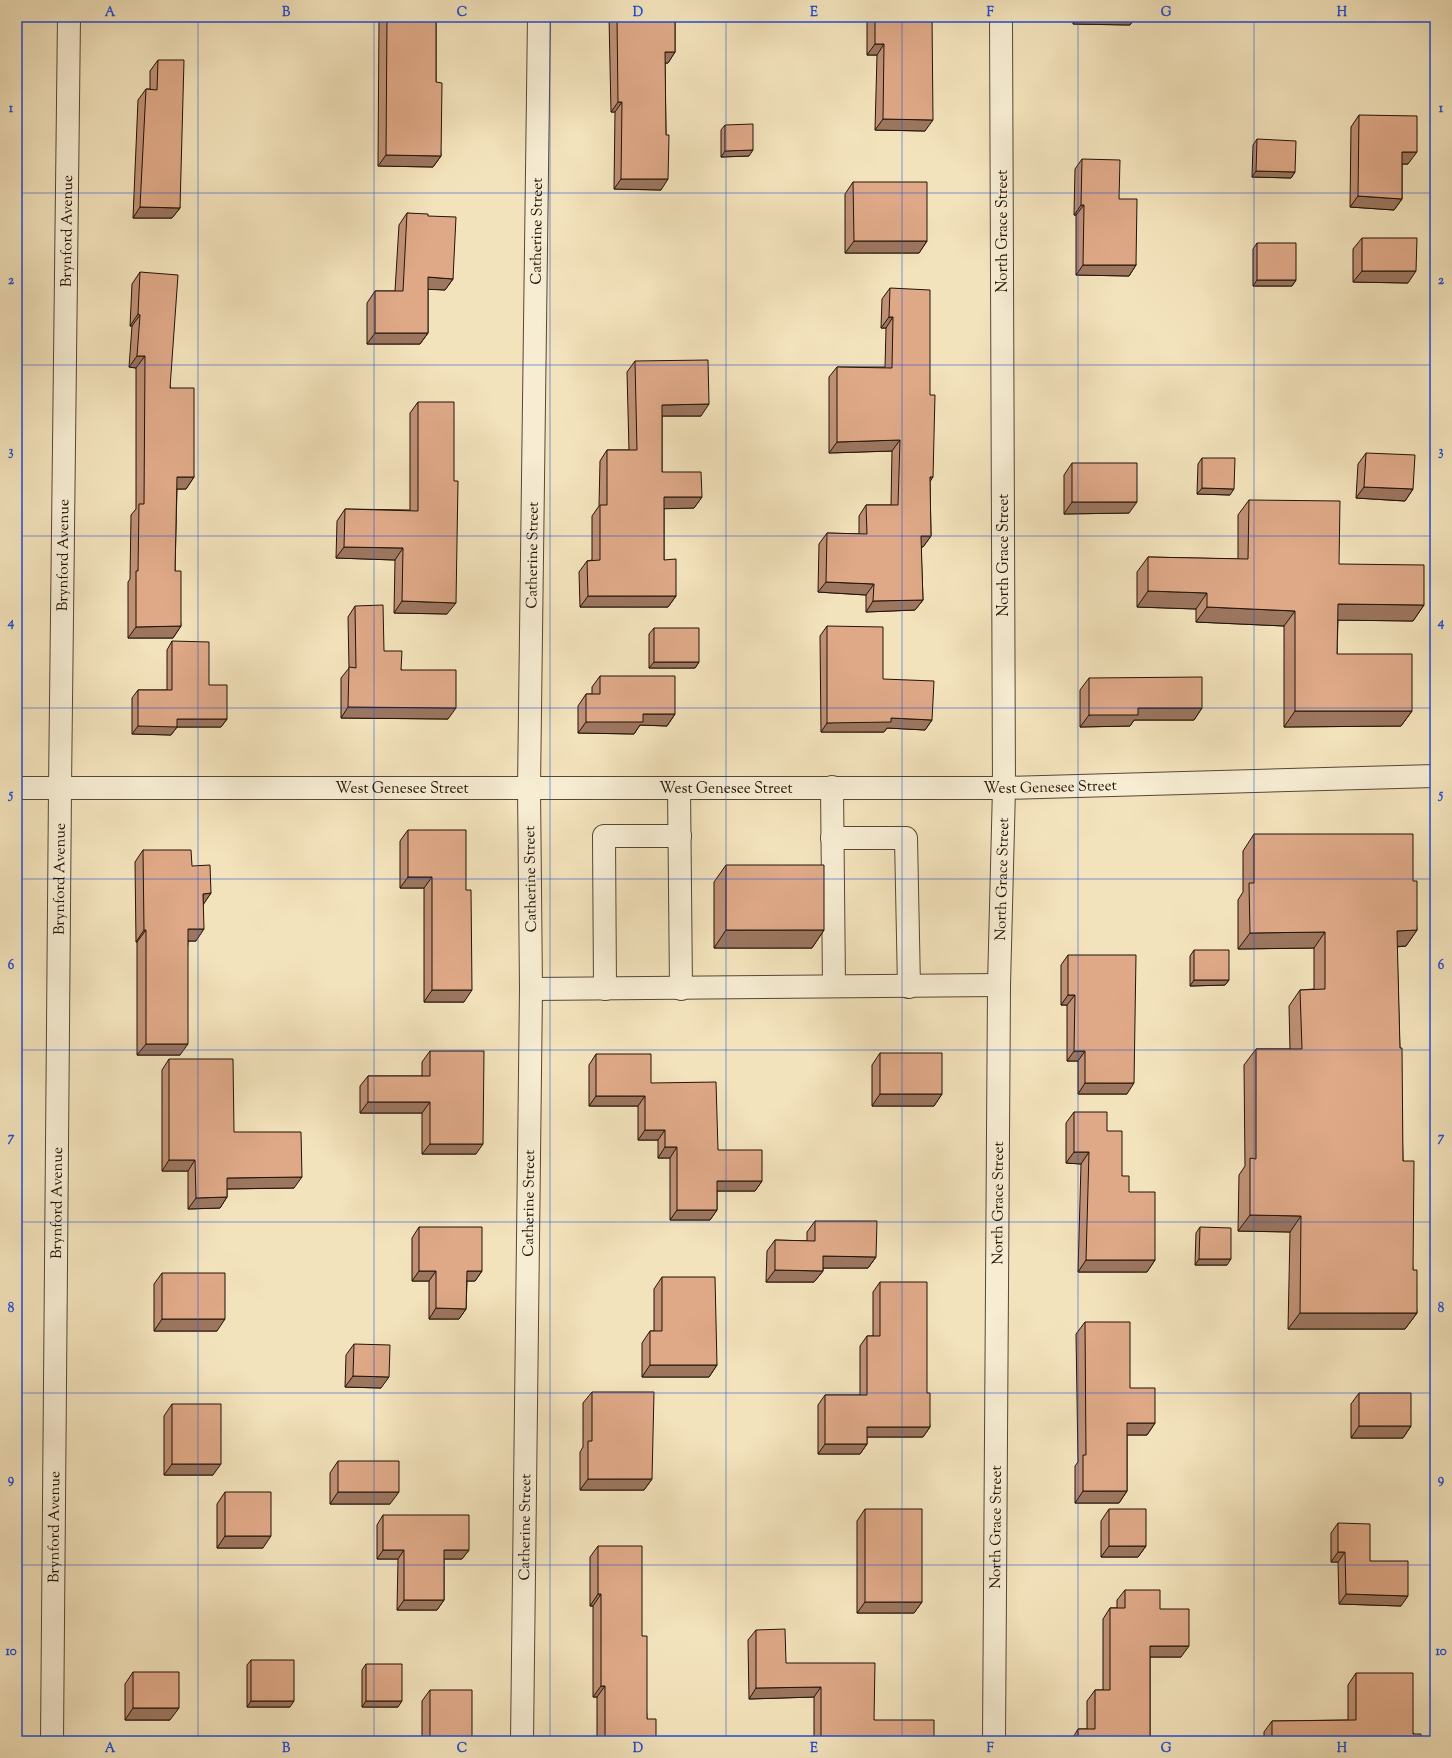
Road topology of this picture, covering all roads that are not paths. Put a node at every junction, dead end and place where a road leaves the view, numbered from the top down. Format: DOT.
graph roads {
  1 [pos="69,17"];
  2 [pos="539,17"];
  3 [pos="1001,17"];
  4 [pos="1435,776"];
  5 [pos="832,787"];
  6 [pos="17,788"];
  7 [pos="60,788"];
  8 [pos="529,788"];
  9 [pos="679,788"];
  10 [pos="1004,788"];
  11 [pos="680,836"];
  12 [pos="832,838"];
  13 [pos="1000,985"];
  14 [pos="834,986"];
  15 [pos="909,987"];
  16 [pos="531,989"];
  17 [pos="605,989"];
  18 [pos="681,989"];
  19 [pos="52,1741"];
  20 [pos="522,1741"];
  21 [pos="994,1741"];
  1 -- 7 [label="street, Brynford Avenue"];
  2 -- 8 [label="street, Catherine Street"];
  3 -- 10 [label="street, North Grace Street"];
  4 -- 10 [label="street, West Genesee Street"];
  5 -- 9 [label="street, West Genesee Street"];
  5 -- 10 [label="street, West Genesee Street"];
  5 -- 12 [label="street"];
  6 -- 7 [label="street, West Genesee Street"];
  7 -- 8 [label="street, West Genesee Street"];
  7 -- 19 [label="street, Brynford Avenue"];
  8 -- 9 [label="street, West Genesee Street"];
  8 -- 16 [label="street, Catherine Street"];
  9 -- 11 [label="street"];
  10 -- 13 [label="street, North Grace Street"];
  11 -- 17 [label="street"];
  11 -- 18 [label="street"];
  12 -- 14 [label="street"];
  12 -- 15 [label="street"];
  13 -- 15 [label="street"];
  13 -- 21 [label="street, North Grace Street"];
  14 -- 15 [label="street"];
  14 -- 18 [label="street"];
  16 -- 17 [label="street"];
  16 -- 20 [label="street, Catherine Street"];
  17 -- 18 [label="street"];
}
